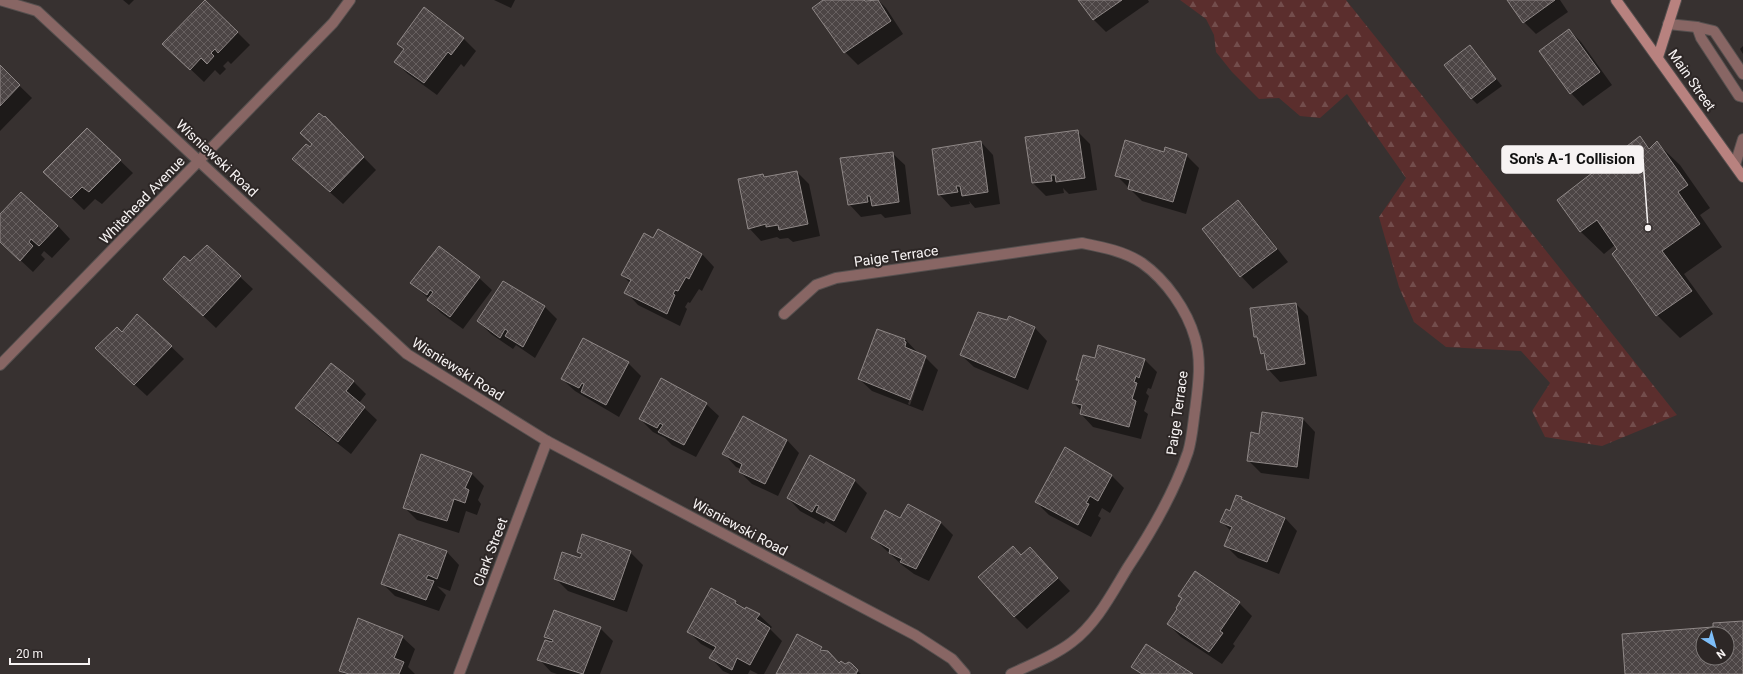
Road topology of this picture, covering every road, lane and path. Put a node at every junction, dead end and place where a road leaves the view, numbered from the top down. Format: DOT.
graph roads {
  1 [pos="0,0"];
  2 [pos="350,0"];
  3 [pos="1616,0"];
  4 [pos="1676,0"];
  5 [pos="1668,24"];
  6 [pos="1697,27"];
  7 [pos="1658,57"];
  8 [pos="1743,74"];
  9 [pos="1743,97"];
  10 [pos="1743,139"];
  11 [pos="200,161"];
  12 [pos="1735,165"];
  13 [pos="1743,177"];
  14 [pos="784,314"];
  15 [pos="0,365"];
  16 [pos="547,441"];
  17 [pos="459,674"];
  18 [pos="965,674"];
  19 [pos="1011,674"];
  1 -- 11 [label="street, Wisniewski Road"];
  2 -- 11 [label="street, Whitehead Avenue"];
  3 -- 7 [label="main road, Main Street"];
  4 -- 5 [label="main road"];
  5 -- 6 [label="street"];
  5 -- 7 [label="main road"];
  6 -- 8 [label="street"];
  6 -- 9 [label="street"];
  7 -- 12 [label="main road, Main Street"];
  10 -- 12 [label="street"];
  11 -- 15 [label="street, Whitehead Avenue"];
  11 -- 16 [label="street, Wisniewski Road"];
  12 -- 13 [label="main road, Main Street"];
  14 -- 19 [label="street, Paige Terrace"];
  16 -- 17 [label="street, Clark Street"];
  16 -- 18 [label="street, Wisniewski Road"];
}
